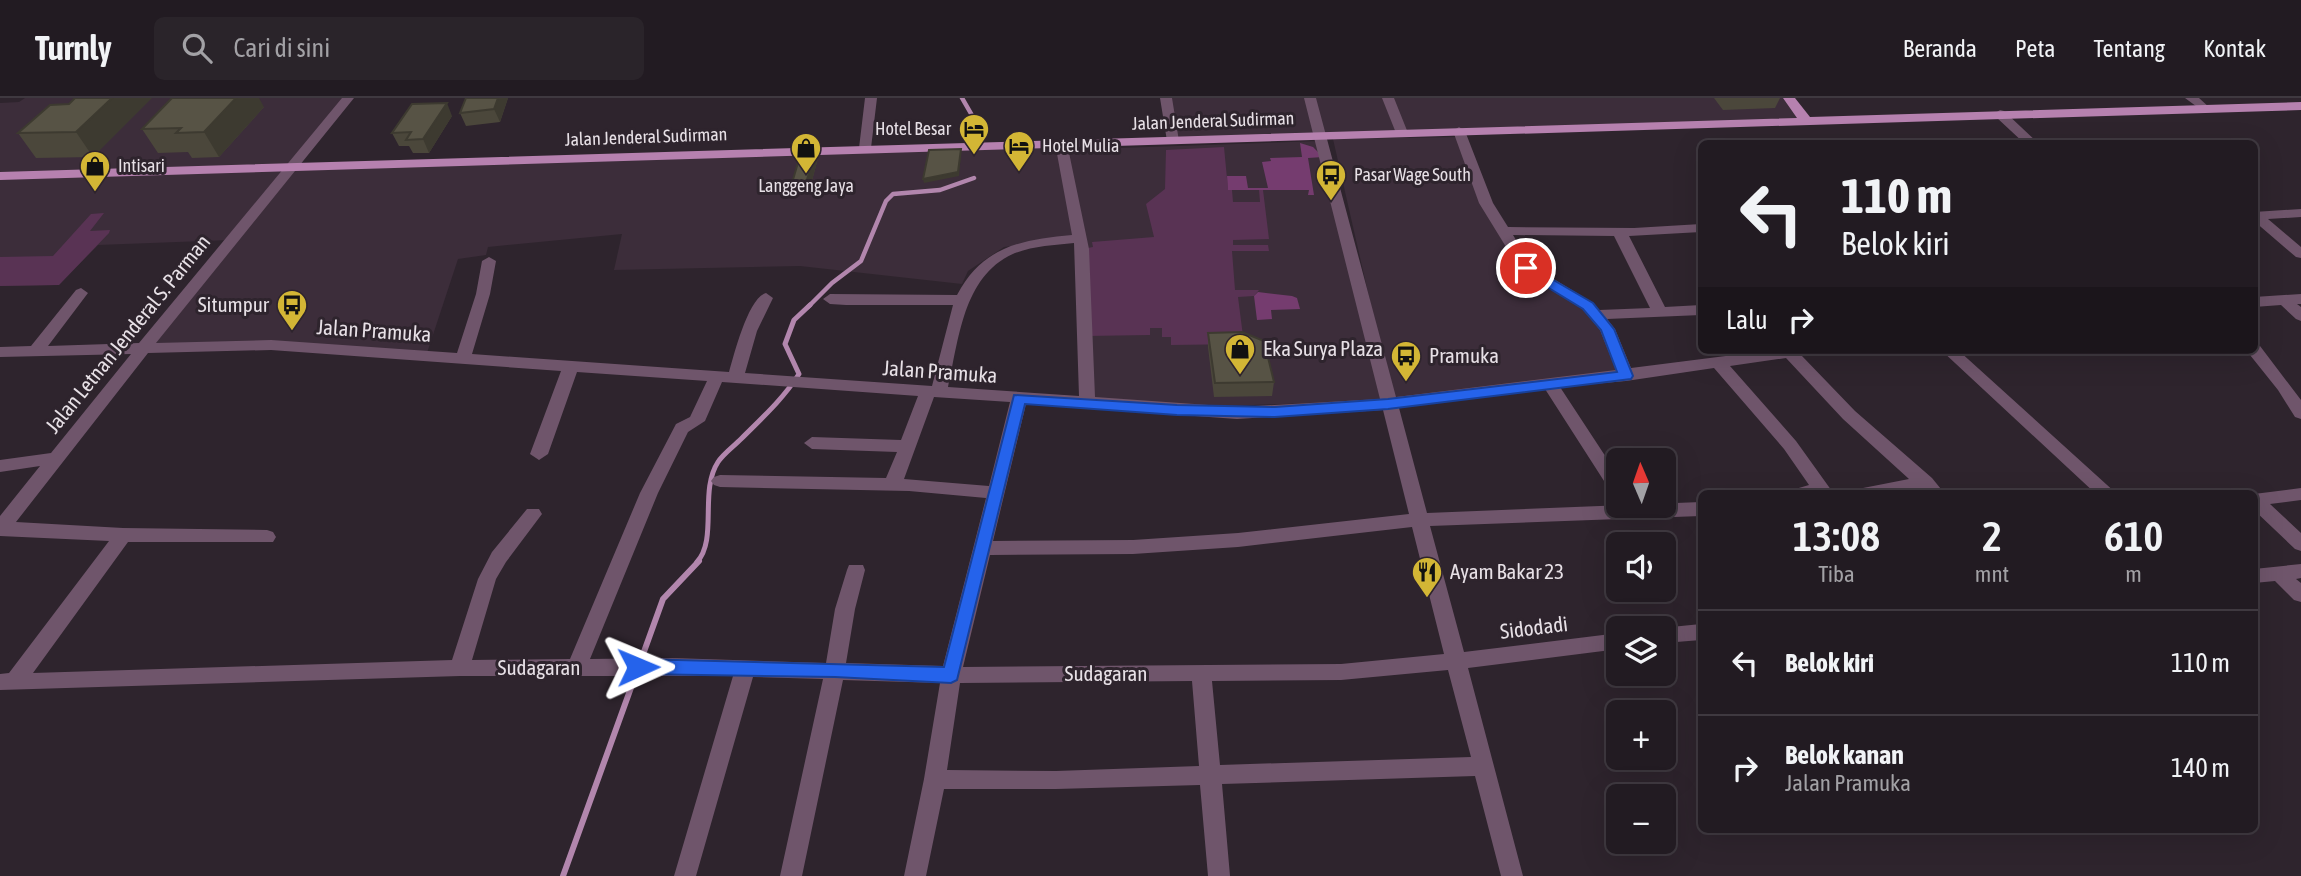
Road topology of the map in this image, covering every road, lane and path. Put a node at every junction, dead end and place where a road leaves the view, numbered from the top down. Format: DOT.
graph roads {
  1 [pos="348,98"];
  2 [pos="871,98"];
  3 [pos="1166,98"];
  4 [pos="1310,98"];
  5 [pos="1388,98"];
  6 [pos="1788,98"];
  7 [pos="2191,98"];
  8 [pos="2301,106"];
  9 [pos="2204,108"];
  10 [pos="2000,114"];
  11 [pos="1806,121"];
  12 [pos="1459,131"];
  13 [pos="1402,133"];
  14 [pos="1321,136"];
  15 [pos="2028,140"];
  16 [pos="1173,141"];
  17 [pos="1061,143"];
  18 [pos="865,148"];
  19 [pos="291,167"];
  20 [pos="0,176"];
  21 [pos="2301,213"];
  22 [pos="2258,216"];
  23 [pos="2258,218"];
  24 [pos="1698,228"];
  25 [pos="1504,232"];
  26 [pos="1619,232"];
  27 [pos="1080,238"];
  28 [pos="2301,254"];
  29 [pos="489,261"];
  30 [pos="81,293"];
  31 [pos="766,298"];
  32 [pos="830,299"];
  33 [pos="2301,299"];
  34 [pos="961,300"];
  35 [pos="2285,300"];
  36 [pos="2258,302"];
  37 [pos="1698,310"];
  38 [pos="1659,311"];
  39 [pos="1595,315"];
  40 [pos="2301,316"];
  41 [pos="145,347"];
  42 [pos="36,350"];
  43 [pos="0,352"];
  44 [pos="1780,354"];
  45 [pos="1788,354"];
  46 [pos="1953,354"];
  47 [pos="2257,354"];
  48 [pos="463,358"];
  49 [pos="1719,363"];
  50 [pos="571,366"];
  51 [pos="1626,376"];
  52 [pos="726,378"];
  53 [pos="1550,385"];
  54 [pos="933,391"];
  55 [pos="1019,398"];
  56 [pos="1087,403"];
  57 [pos="1388,404"];
  58 [pos="2301,413"];
  59 [pos="812,443"];
  60 [pos="907,446"];
  61 [pos="539,454"];
  62 [pos="55,458"];
  63 [pos="0,466"];
  64 [pos="1606,471"];
  65 [pos="720,481"];
  66 [pos="893,484"];
  67 [pos="1931,488"];
  68 [pos="1822,490"];
  69 [pos="1908,490"];
  70 [pos="2104,490"];
  71 [pos="995,492"];
  72 [pos="2301,494"];
  73 [pos="2258,499"];
  74 [pos="2258,504"];
  75 [pos="1676,509"];
  76 [pos="1698,509"];
  77 [pos="1606,510"];
  78 [pos="533,514"];
  79 [pos="1419,520"];
  80 [pos="1,528"];
  81 [pos="123,535"];
  82 [pos="267,537"];
  83 [pos="2301,544"];
  84 [pos="982,548"];
  85 [pos="856,570"];
  86 [pos="2301,570"];
  87 [pos="2280,573"];
  88 [pos="2258,576"];
  89 [pos="2301,595"];
  90 [pos="1698,632"];
  91 [pos="1676,634"];
  92 [pos="1606,643"];
  93 [pos="1455,661"];
  94 [pos="460,668"];
  95 [pos="576,668"];
  96 [pos="745,668"];
  97 [pos="835,670"];
  98 [pos="1201,673"];
  99 [pos="951,675"];
  100 [pos="8,681"];
  101 [pos="1483,766"];
  102 [pos="1209,775"];
  103 [pos="935,779"];
  104 [pos="685,876"];
  105 [pos="791,876"];
  106 [pos="915,876"];
  107 [pos="1219,876"];
  108 [pos="1512,876"];
  1 -- 19 [label="street, Jalan Letnan Jenderal S. Parman"];
  2 -- 18 [label="street"];
  3 -- 16 [label="street"];
  4 -- 14 [label="street"];
  5 -- 13 [label="street"];
  6 -- 11 [label="main road"];
  7 -- 9 [label="street"];
  8 -- 9 [label="main road, Jalan Jenderal Sudirman"];
  9 -- 10 [label="main road, Jalan Jenderal Sudirman"];
  10 -- 11 [label="main road, Jalan Jenderal Sudirman"];
  10 -- 15 [label="street"];
  11 -- 12 [label="main road, Jalan Jenderal Sudirman"];
  12 -- 13 [label="main road, Jalan Jenderal Sudirman"];
  12 -- 25 [label="street"];
  13 -- 14 [label="main road, Jalan Jenderal Sudirman"];
  14 -- 16 [label="main road, Jalan Jenderal Sudirman"];
  14 -- 57 [label="street"];
  16 -- 17 [label="main road, Jalan Jenderal Sudirman"];
  17 -- 18 [label="main road, Jalan Jenderal Sudirman"];
  17 -- 27 [label="street"];
  18 -- 19 [label="main road, Jalan Jenderal Sudirman"];
  19 -- 20 [label="main road, Jalan Jenderal Sudirman"];
  19 -- 41 [label="street, Jalan Letnan Jenderal S. Parman"];
  21 -- 22 [label="street"];
  23 -- 28 [label="street"];
  24 -- 26 [label="street"];
  25 -- 26 [label="street"];
  25 -- 39 [label="street"];
  26 -- 38 [label="street"];
  27 -- 34 [label="street"];
  27 -- 56 [label="street"];
  29 -- 48 [label="street"];
  30 -- 42 [label="street"];
  31 -- 52 [label="street"];
  32 -- 34 [label="street"];
  33 -- 35 [label="street"];
  34 -- 54 [label="street"];
  35 -- 36 [label="street"];
  35 -- 40 [label="street"];
  37 -- 38 [label="street"];
  38 -- 39 [label="street"];
  39 -- 51 [label="street"];
  41 -- 42 [label="street"];
  41 -- 48 [label="street, Jalan Pramuka"];
  41 -- 62 [label="street, Jalan Letnan Jenderal S. Parman"];
  42 -- 43 [label="street"];
  44 -- 49 [label="street, Jalan Pramuka"];
  45 -- 67 [label="street"];
  46 -- 70 [label="street"];
  47 -- 58 [label="street"];
  48 -- 50 [label="street, Jalan Pramuka"];
  49 -- 51 [label="street, Jalan Pramuka"];
  49 -- 68 [label="street"];
  50 -- 52 [label="street, Jalan Pramuka"];
  50 -- 61 [label="street"];
  51 -- 53 [label="street, Jalan Pramuka"];
  52 -- 54 [label="street, Jalan Pramuka"];
  52 -- 95 [label="street"];
  53 -- 57 [label="street, Jalan Pramuka"];
  53 -- 64 [label="street"];
  54 -- 55 [label="street, Jalan Pramuka"];
  54 -- 60 [label="street"];
  55 -- 56 [label="street, Jalan Pramuka"];
  55 -- 71 [label="street"];
  56 -- 57 [label="street, Jalan Pramuka"];
  57 -- 79 [label="street"];
  59 -- 60 [label="street"];
  60 -- 66 [label="street"];
  62 -- 63 [label="street"];
  62 -- 80 [label="street, Jalan Letnan Jenderal S. Parman"];
  65 -- 66 [label="street"];
  66 -- 71 [label="street"];
  67 -- 69 [label="street"];
  71 -- 84 [label="street"];
  72 -- 73 [label="street"];
  74 -- 83 [label="street"];
  75 -- 76 [label="street"];
  77 -- 79 [label="street"];
  78 -- 94 [label="street"];
  79 -- 84 [label="street"];
  79 -- 93 [label="street"];
  80 -- 81 [label="street"];
  81 -- 82 [label="street"];
  81 -- 100 [label="street"];
  84 -- 99 [label="street"];
  85 -- 97 [label="street"];
  86 -- 87 [label="street"];
  87 -- 88 [label="street"];
  87 -- 89 [label="street"];
  90 -- 91 [label="street"];
  92 -- 93 [label="street, Sidodadi"];
  93 -- 98 [label="street, Sudagaran"];
  93 -- 101 [label="street"];
  94 -- 95 [label="street, Sudagaran"];
  94 -- 100 [label="street, Sudagaran"];
  95 -- 96 [label="street, Sudagaran"];
  96 -- 97 [label="street, Sudagaran"];
  96 -- 104 [label="street"];
  97 -- 99 [label="street, Sudagaran"];
  97 -- 105 [label="street"];
  98 -- 99 [label="street, Sudagaran"];
  98 -- 102 [label="street"];
  99 -- 103 [label="street"];
  101 -- 102 [label="street"];
  101 -- 108 [label="street"];
  102 -- 103 [label="street"];
  102 -- 107 [label="street"];
  103 -- 106 [label="street"];
}
